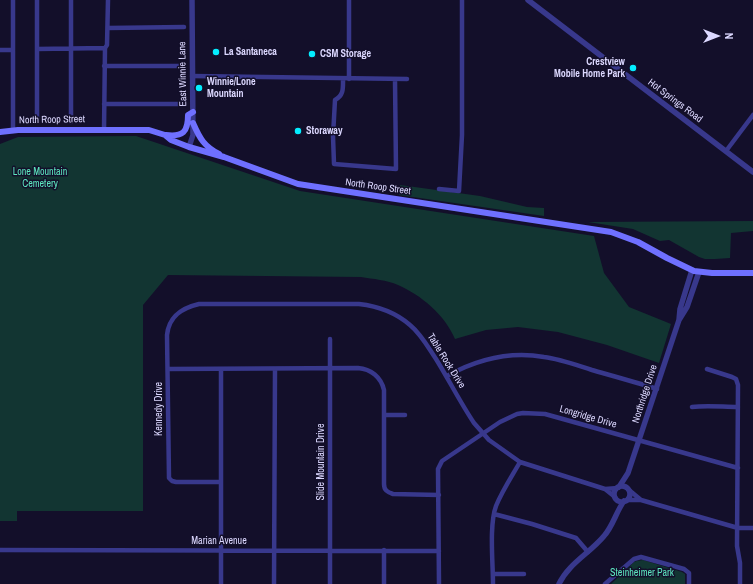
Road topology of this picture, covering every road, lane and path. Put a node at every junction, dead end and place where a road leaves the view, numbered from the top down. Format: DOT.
graph roads {
  1 [pos="13,0"];
  2 [pos="37,0"];
  3 [pos="71,0"];
  4 [pos="108,0"];
  5 [pos="192,0"];
  6 [pos="349,0"];
  7 [pos="462,0"];
  8 [pos="528,0"];
  9 [pos="184,27"];
  10 [pos="108,28"];
  11 [pos="105,48"];
  12 [pos="37,49"];
  13 [pos="71,49"];
  14 [pos="0,50"];
  15 [pos="13,50"];
  16 [pos="104,66"];
  17 [pos="183,66"];
  18 [pos="192,76"];
  19 [pos="343,79"];
  20 [pos="349,79"];
  21 [pos="407,79"];
  22 [pos="395,80"];
  23 [pos="104,104"];
  24 [pos="183,104"];
  25 [pos="193,112"];
  26 [pos="753,115"];
  27 [pos="37,121"];
  28 [pos="71,122"];
  29 [pos="193,123"];
  30 [pos="104,130"];
  31 [pos="13,131"];
  32 [pos="0,132"];
  33 [pos="166,135"];
  34 [pos="189,147"];
  35 [pos="726,151"];
  36 [pos="224,157"];
  37 [pos="753,172"];
  38 [pos="439,189"];
  39 [pos="696,271"];
  40 [pos="753,273"];
  41 [pos="199,304"];
  42 [pos="330,339"];
  43 [pos="168,369"];
  44 [pos="221,369"];
  45 [pos="275,369"];
  46 [pos="330,369"];
  47 [pos="707,369"];
  48 [pos="447,376"];
  49 [pos="657,389"];
  50 [pos="692,407"];
  51 [pos="738,407"];
  52 [pos="384,415"];
  53 [pos="405,415"];
  54 [pos="483,434"];
  55 [pos="639,441"];
  56 [pos="520,462"];
  57 [pos="738,468"];
  58 [pos="628,473"];
  59 [pos="220,482"];
  60 [pos="618,487"];
  61 [pos="605,489"];
  62 [pos="629,490"];
  63 [pos="439,495"];
  64 [pos="616,498"];
  65 [pos="641,500"];
  66 [pos="626,501"];
  67 [pos="616,513"];
  68 [pos="494,514"];
  69 [pos="738,528"];
  70 [pos="753,528"];
  71 [pos="0,550"];
  72 [pos="220,550"];
  73 [pos="275,550"];
  74 [pos="330,550"];
  75 [pos="384,550"];
  76 [pos="438,551"];
  77 [pos="588,552"];
  78 [pos="493,574"];
  79 [pos="524,574"];
  80 [pos="221,584"];
  81 [pos="274,584"];
  82 [pos="330,584"];
  83 [pos="384,584"];
  84 [pos="438,584"];
  85 [pos="493,584"];
  86 [pos="559,584"];
  87 [pos="605,584"];
  88 [pos="689,584"];
  89 [pos="740,584"];
  1 -- 15 [label="street"];
  2 -- 12 [label="street"];
  3 -- 13 [label="street"];
  4 -- 10 [label="street"];
  5 -- 18 [label="street, East Winnie Lane"];
  6 -- 20 [label="street"];
  7 -- 38 [label="street"];
  8 -- 35 [label="street, Hot Springs Road"];
  9 -- 10 [label="street"];
  10 -- 11 [label="street"];
  11 -- 13 [label="street"];
  11 -- 16 [label="street"];
  12 -- 13 [label="street"];
  12 -- 27 [label="street"];
  13 -- 28 [label="street"];
  14 -- 15 [label="street"];
  15 -- 31 [label="street"];
  16 -- 17 [label="street"];
  16 -- 23 [label="street"];
  18 -- 19 [label="street"];
  18 -- 25 [label="street, East Winnie Lane"];
  19 -- 20 [label="street"];
  19 -- 22 [label="street"];
  20 -- 22 [label="street"];
  21 -- 22 [label="street"];
  23 -- 24 [label="street"];
  23 -- 30 [label="street"];
  25 -- 29 [label="street, East Winnie Lane"];
  25 -- 33 [label="main road"];
  26 -- 35 [label="street"];
  29 -- 34 [label="street, East Winnie Lane"];
  29 -- 36 [label="main road"];
  30 -- 31 [label="main road, North Roop Street"];
  30 -- 33 [label="main road, North Roop Street"];
  31 -- 32 [label="main road, North Roop Street"];
  33 -- 34 [label="main road, North Roop Street"];
  34 -- 36 [label="main road, North Roop Street"];
  35 -- 37 [label="street, Hot Springs Road"];
  36 -- 39 [label="main road, North Roop Street"];
  39 -- 40 [label="main road, North Roop Street"];
  39 -- 49 [label="street, Northridge Drive"];
  41 -- 43 [label="street, Kennedy Drive"];
  41 -- 48 [label="street, Table Rock Drive"];
  42 -- 46 [label="street, Slide Mountain Drive"];
  43 -- 44 [label="street"];
  43 -- 59 [label="street, Kennedy Drive"];
  44 -- 45 [label="street"];
  44 -- 59 [label="street"];
  45 -- 46 [label="street"];
  45 -- 73 [label="street"];
  46 -- 52 [label="street"];
  46 -- 74 [label="street, Slide Mountain Drive"];
  47 -- 51 [label="street"];
  48 -- 49 [label="street"];
  48 -- 54 [label="street, Table Rock Drive"];
  49 -- 55 [label="street, Northridge Drive"];
  50 -- 51 [label="street"];
  51 -- 57 [label="street"];
  52 -- 53 [label="street"];
  52 -- 63 [label="street"];
  54 -- 55 [label="street, Longridge Drive"];
  54 -- 56 [label="street, Table Rock Drive"];
  54 -- 63 [label="street, Longridge Drive"];
  55 -- 57 [label="street, Longridge Drive"];
  55 -- 58 [label="street, Northridge Drive"];
  56 -- 61 [label="street, Table Rock Drive"];
  56 -- 68 [label="street"];
  57 -- 69 [label="street"];
  58 -- 60 [label="street, Northridge Drive"];
  58 -- 62 [label="street, Northridge Drive"];
  59 -- 72 [label="street"];
  60 -- 61 [label="street, Table Rock Drive"];
  60 -- 62 [label="street"];
  60 -- 64 [label="street, Northridge Drive"];
  61 -- 64 [label="street, Table Rock Drive"];
  62 -- 65 [label="street"];
  62 -- 66 [label="street, Northridge Drive"];
  63 -- 76 [label="street, Longridge Drive"];
  64 -- 66 [label="street"];
  64 -- 67 [label="street, Northridge Drive"];
  65 -- 66 [label="street"];
  65 -- 69 [label="street"];
  66 -- 67 [label="street, Northridge Drive"];
  67 -- 77 [label="street, Northridge Drive"];
  68 -- 77 [label="street"];
  68 -- 78 [label="street"];
  69 -- 70 [label="street"];
  69 -- 89 [label="street"];
  71 -- 72 [label="street, Marian Avenue"];
  72 -- 73 [label="street, Marian Avenue"];
  72 -- 80 [label="street"];
  73 -- 74 [label="street, Marian Avenue"];
  73 -- 81 [label="street"];
  74 -- 75 [label="street, Marian Avenue"];
  74 -- 82 [label="street, Slide Mountain Drive"];
  75 -- 76 [label="street, Marian Avenue"];
  75 -- 83 [label="street"];
  76 -- 84 [label="street, Longridge Drive"];
  77 -- 86 [label="street, Northridge Drive"];
  78 -- 79 [label="street"];
  78 -- 85 [label="street"];
  87 -- 88 [label="street"];
}
